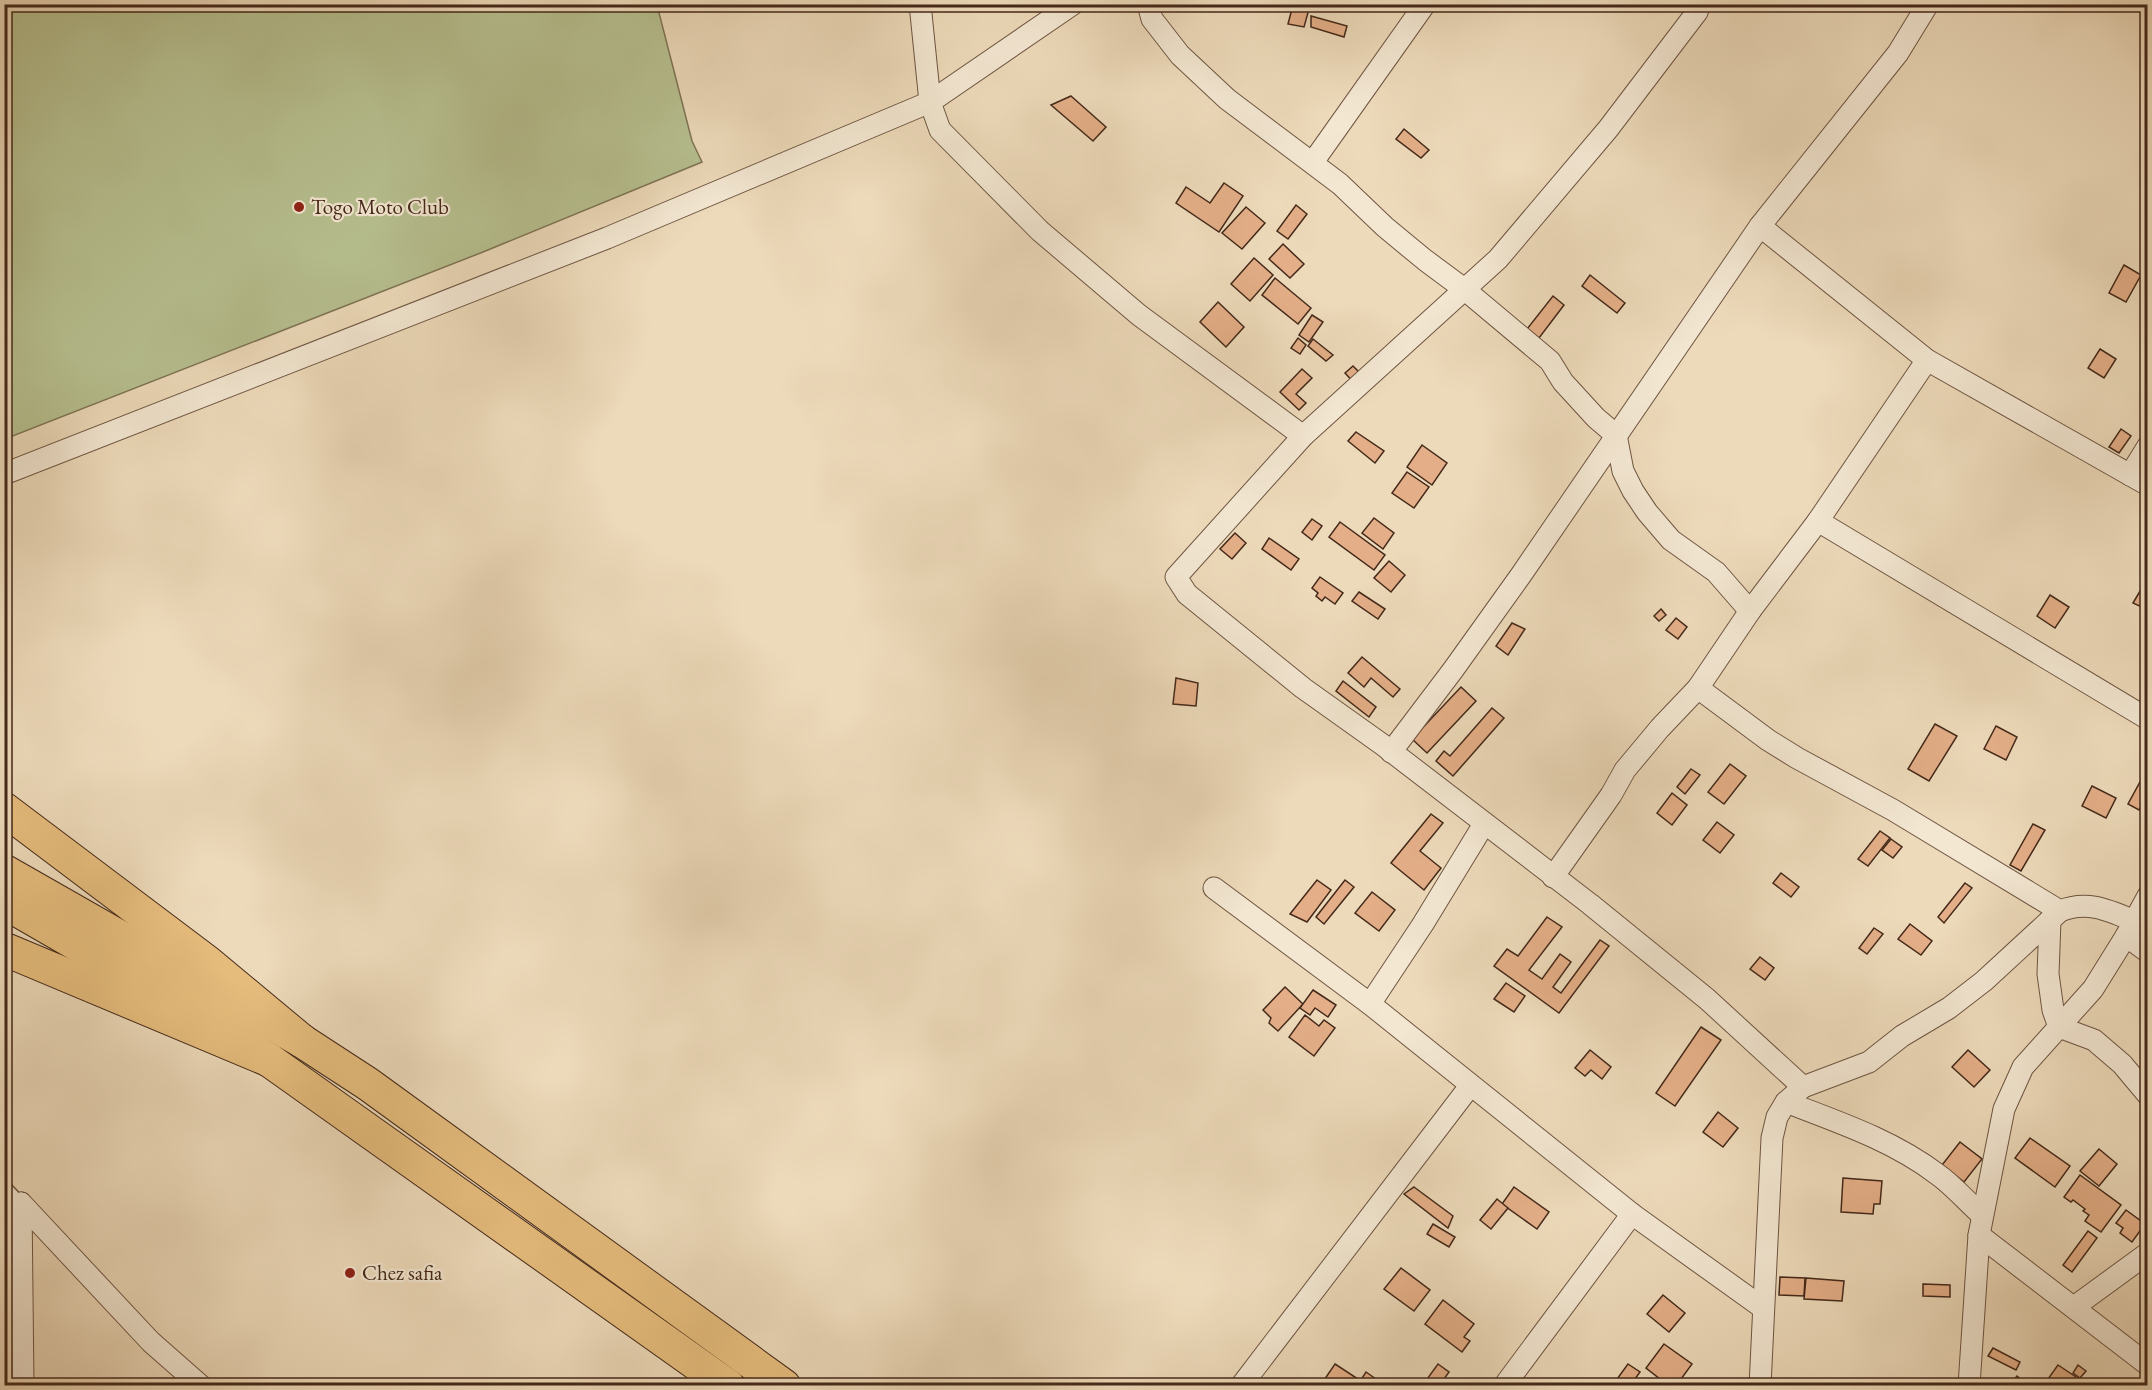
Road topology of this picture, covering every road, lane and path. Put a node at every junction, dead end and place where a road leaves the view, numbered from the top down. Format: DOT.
graph roads {
  1 [pos="920,4"];
  2 [pos="1073,4"];
  3 [pos="1148,4"];
  4 [pos="1425,4"];
  5 [pos="1700,4"];
  6 [pos="1928,4"];
  7 [pos="930,102"];
  8 [pos="1313,162"];
  9 [pos="1760,226"];
  10 [pos="1464,289"];
  11 [pos="1927,360"];
  12 [pos="1616,435"];
  13 [pos="1303,436"];
  14 [pos="2148,446"];
  15 [pos="4,474"];
  16 [pos="2139,480"];
  17 [pos="1818,521"];
  18 [pos="1750,611"];
  19 [pos="1698,688"];
  20 [pos="2148,719"];
  21 [pos="1390,752"];
  22 [pos="4,809"];
  23 [pos="1484,824"];
  24 [pos="4,871"];
  25 [pos="1553,878"];
  26 [pos="1214,888"];
  27 [pos="2148,896"];
  28 [pos="4,902"];
  29 [pos="2055,916"];
  30 [pos="2130,929"];
  31 [pos="4,948"];
  32 [pos="2148,952"];
  33 [pos="1370,1004"];
  34 [pos="2059,1027"];
  35 [pos="302,1041"];
  36 [pos="269,1060"];
  37 [pos="1470,1086"];
  38 [pos="1803,1087"];
  39 [pos="2148,1095"];
  40 [pos="1786,1102"];
  41 [pos="4,1185"];
  42 [pos="21,1203"];
  43 [pos="1632,1214"];
  44 [pos="1980,1225"];
  45 [pos="2148,1253"];
  46 [pos="14,1299"];
  47 [pos="2074,1307"];
  48 [pos="1763,1308"];
  49 [pos="2148,1365"];
  50 [pos="1757,1381"];
  51 [pos="23,1386"];
  52 [pos="201,1386"];
  53 [pos="728,1386"];
  54 [pos="784,1386"];
  55 [pos="1241,1386"];
  56 [pos="1504,1386"];
  57 [pos="1969,1386"];
  1 -- 7 [label="street"];
  2 -- 7 [label="street"];
  3 -- 8 [label="street"];
  4 -- 8 [label="street"];
  5 -- 10 [label="street"];
  6 -- 9 [label="street"];
  7 -- 13 [label="street"];
  7 -- 15 [label="street"];
  8 -- 10 [label="street"];
  9 -- 11 [label="street"];
  9 -- 12 [label="street"];
  10 -- 12 [label="street"];
  10 -- 13 [label="street"];
  11 -- 16 [label="street"];
  11 -- 17 [label="street"];
  12 -- 18 [label="street"];
  12 -- 21 [label="street"];
  13 -- 21 [label="street"];
  14 -- 16 [label="street"];
  17 -- 18 [label="street"];
  17 -- 20 [label="street"];
  18 -- 19 [label="street"];
  19 -- 25 [label="street"];
  19 -- 29 [label="street"];
  21 -- 23 [label="street"];
  22 -- 35 [label="main road"];
  23 -- 25 [label="street"];
  23 -- 33 [label="street"];
  24 -- 35 [label="main road"];
  25 -- 38 [label="street"];
  26 -- 33 [label="street"];
  27 -- 30 [label="street"];
  28 -- 36 [label="main road"];
  29 -- 30 [label="street"];
  29 -- 34 [label="street"];
  29 -- 38 [label="street"];
  30 -- 32 [label="street"];
  30 -- 34 [label="street"];
  31 -- 36 [label="main road"];
  33 -- 37 [label="street"];
  34 -- 39 [label="street"];
  34 -- 44 [label="street"];
  35 -- 54 [label="main road"];
  36 -- 53 [label="main road"];
  37 -- 43 [label="street"];
  37 -- 55 [label="street"];
  38 -- 40 [label="street"];
  40 -- 44 [label="street"];
  40 -- 48 [label="street"];
  41 -- 42 [label="lane"];
  42 -- 46 [label="street"];
  42 -- 52 [label="street"];
  43 -- 48 [label="street"];
  43 -- 56 [label="street"];
  44 -- 47 [label="street"];
  44 -- 57 [label="street"];
  45 -- 47 [label="street"];
  46 -- 51 [label="street"];
  47 -- 49 [label="street"];
  48 -- 50 [label="street"];
}
